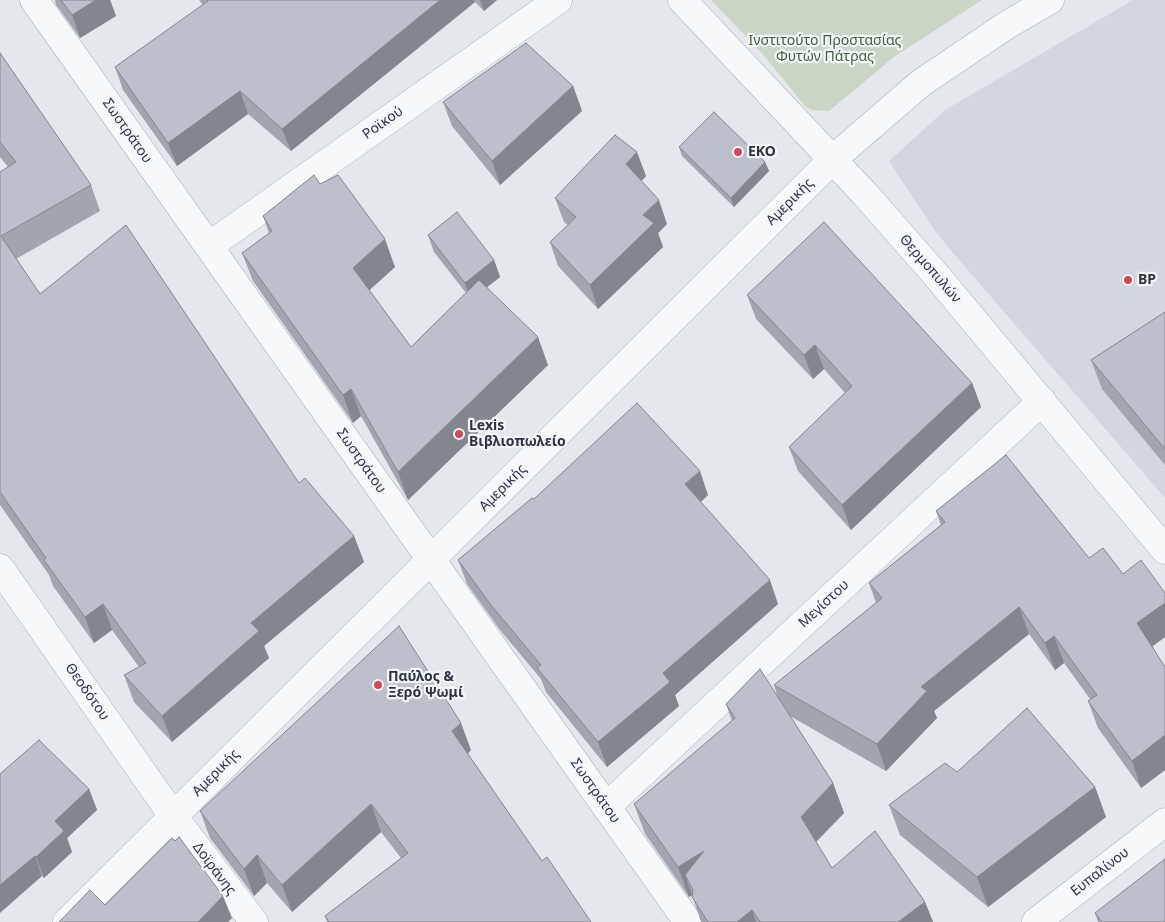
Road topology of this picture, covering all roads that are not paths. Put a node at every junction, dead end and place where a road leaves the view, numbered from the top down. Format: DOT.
graph roads {
  1 [pos="34,0"];
  2 [pos="558,0"];
  3 [pos="682,0"];
  4 [pos="1050,0"];
  5 [pos="833,158"];
  6 [pos="208,246"];
  7 [pos="1042,401"];
  8 [pos="1165,550"];
  9 [pos="431,560"];
  10 [pos="0,568"];
  11 [pos="606,807"];
  12 [pos="173,816"];
  13 [pos="1165,822"];
  14 [pos="1054,917"];
  15 [pos="67,922"];
  16 [pos="254,922"];
  17 [pos="688,922"];
  1 -- 6 [label="street, Σωστράτου"];
  2 -- 6 [label="street, Ροϊκού"];
  3 -- 5 [label="street, Θερμοπυλών"];
  4 -- 5 [label="street, Αμερικής"];
  5 -- 7 [label="street, Θερμοπυλών"];
  5 -- 9 [label="street, Αμερικής"];
  6 -- 9 [label="street, Σωστράτου"];
  7 -- 8 [label="street, Θερμοπυλών"];
  7 -- 11 [label="street, Μεγίστου"];
  9 -- 11 [label="street, Σωστράτου"];
  9 -- 12 [label="street, Αμερικής"];
  10 -- 12 [label="street, Θεοδότου"];
  11 -- 17 [label="street, Σωστράτου"];
  12 -- 15 [label="street, Αμερικής"];
  12 -- 16 [label="street, Δοϊράνης"];
  13 -- 14 [label="street, Ευπαλίνου"];
}
